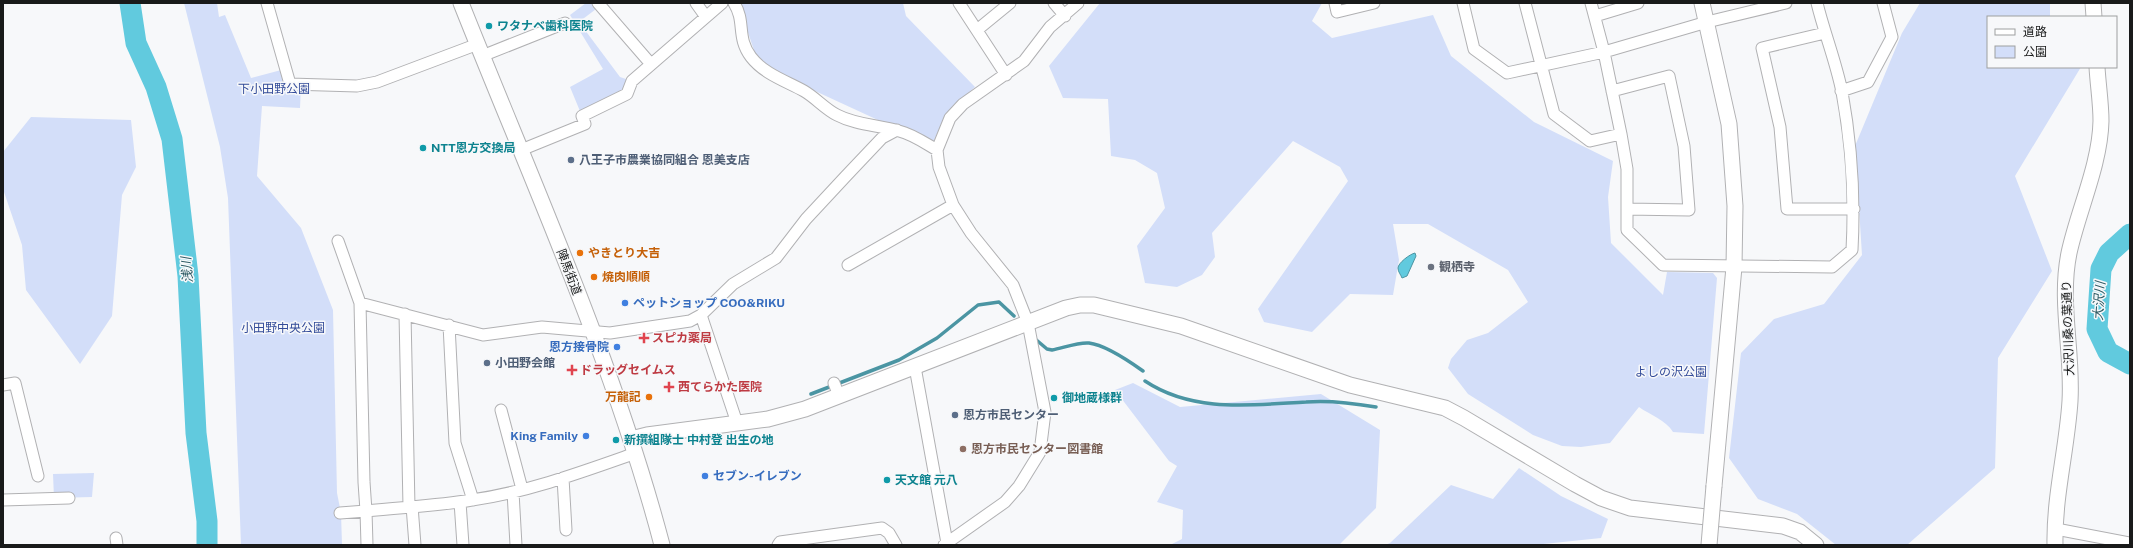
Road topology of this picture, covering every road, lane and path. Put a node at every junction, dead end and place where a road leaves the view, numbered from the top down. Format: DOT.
graph roads {
  1 [pos="267,3"];
  2 [pos="461,3"];
  3 [pos="598,3"];
  4 [pos="696,3"];
  5 [pos="722,3"];
  6 [pos="734,3"];
  7 [pos="959,3"];
  8 [pos="1010,3"];
  9 [pos="1054,3"];
  10 [pos="1078,3"];
  11 [pos="1335,3"];
  12 [pos="1374,3"];
  13 [pos="1463,3"];
  14 [pos="1525,3"];
  15 [pos="1591,3"];
  16 [pos="1638,3"];
  17 [pos="1702,3"];
  18 [pos="1786,3"];
  19 [pos="1817,3"];
  20 [pos="1883,3"];
  21 [pos="2093,3"];
  22 [pos="706,16"];
  23 [pos="1065,16"];
  24 [pos="1594,16"];
  25 [pos="2094,16"];
  26 [pos="1707,22"];
  27 [pos="565,23"];
  28 [pos="977,30"];
  29 [pos="1825,33"];
  30 [pos="480,50"];
  31 [pos="1604,52"];
  32 [pos="650,63"];
  33 [pos="1542,65"];
  34 [pos="2097,68"];
  35 [pos="1006,75"];
  36 [pos="1612,90"];
  37 [pos="1841,91"];
  38 [pos="897,130"];
  39 [pos="1621,134"];
  40 [pos="521,150"];
  41 [pos="937,150"];
  42 [pos="953,205"];
  43 [pos="1627,209"];
  44 [pos="1854,209"];
  45 [pos="338,241"];
  46 [pos="848,265"];
  47 [pos="1734,267"];
  48 [pos="360,303"];
  49 [pos="406,314"];
  50 [pos="701,315"];
  51 [pos="1028,323"];
  52 [pos="450,325"];
  53 [pos="592,330"];
  54 [pos="915,367"];
  55 [pos="3,385"];
  56 [pos="501,410"];
  57 [pos="737,423"];
  58 [pos="634,446"];
  59 [pos="38,476"];
  60 [pos="563,478"];
  61 [pos="518,491"];
  62 [pos="69,498"];
  63 [pos="3,500"];
  64 [pos="473,500"];
  65 [pos="460,502"];
  66 [pos="411,506"];
  67 [pos="366,511"];
  68 [pos="340,513"];
  69 [pos="566,530"];
  70 [pos="2055,540"];
  71 [pos="2129,543"];
  72 [pos="945,544"];
  73 [pos="367,545"];
  74 [pos="415,545"];
  75 [pos="463,545"];
  76 [pos="516,545"];
  77 [pos="662,545"];
  78 [pos="778,545"];
  79 [pos="896,545"];
  80 [pos="1709,545"];
  81 [pos="1816,545"];
  1 -- 30 [label="street"];
  2 -- 30 [label="street, 陣馬街道"];
  3 -- 32 [label="street"];
  4 -- 22 [label="street"];
  5 -- 22 [label="street"];
  6 -- 38 [label="street"];
  7 -- 28 [label="street"];
  8 -- 28 [label="street"];
  9 -- 23 [label="street"];
  10 -- 23 [label="street"];
  11 -- 12 [label="street"];
  13 -- 33 [label="street"];
  14 -- 33 [label="street"];
  15 -- 24 [label="street"];
  16 -- 24 [label="street"];
  17 -- 26 [label="street"];
  18 -- 26 [label="street"];
  19 -- 29 [label="street"];
  20 -- 37 [label="street"];
  21 -- 25 [label="street"];
  22 -- 32 [label="street"];
  23 -- 35 [label="street"];
  24 -- 31 [label="street"];
  26 -- 31 [label="street"];
  26 -- 47 [label="street"];
  27 -- 30 [label="street"];
  28 -- 35 [label="street"];
  29 -- 37 [label="street"];
  29 -- 44 [label="street"];
  30 -- 40 [label="street, 陣馬街道"];
  31 -- 33 [label="street"];
  31 -- 36 [label="street"];
  32 -- 40 [label="street"];
  33 -- 39 [label="street"];
  34 -- 70 [label="street, 大沢川桑の葉通り"];
  35 -- 41 [label="street"];
  36 -- 39 [label="street"];
  36 -- 43 [label="street"];
  37 -- 44 [label="street"];
  38 -- 41 [label="street"];
  38 -- 50 [label="street"];
  39 -- 43 [label="street"];
  40 -- 53 [label="street, 陣馬街道"];
  41 -- 42 [label="street"];
  42 -- 46 [label="street"];
  42 -- 51 [label="street"];
  43 -- 47 [label="street"];
  44 -- 47 [label="street"];
  45 -- 48 [label="street"];
  47 -- 80 [label="street, bridge"];
  48 -- 49 [label="street"];
  48 -- 67 [label="street"];
  49 -- 52 [label="street"];
  49 -- 66 [label="street"];
  50 -- 53 [label="street"];
  50 -- 57 [label="street"];
  51 -- 54 [label="street"];
  51 -- 72 [label="street"];
  51 -- 81 [label="street"];
  52 -- 53 [label="street"];
  52 -- 64 [label="street"];
  53 -- 58 [label="street, 陣馬街道"];
  54 -- 57 [label="street"];
  54 -- 72 [label="street"];
  55 -- 59 [label="street"];
  56 -- 61 [label="street"];
  57 -- 58 [label="street"];
  58 -- 60 [label="street"];
  58 -- 77 [label="street, 陣馬街道"];
  60 -- 61 [label="street"];
  60 -- 69 [label="street"];
  61 -- 64 [label="street"];
  61 -- 76 [label="street"];
  62 -- 63 [label="street"];
  64 -- 65 [label="street"];
  65 -- 66 [label="street"];
  65 -- 75 [label="street"];
  66 -- 67 [label="street"];
  66 -- 74 [label="street"];
  67 -- 68 [label="street"];
  67 -- 73 [label="street"];
  70 -- 71 [label="street"];
  78 -- 79 [label="street"];
}
